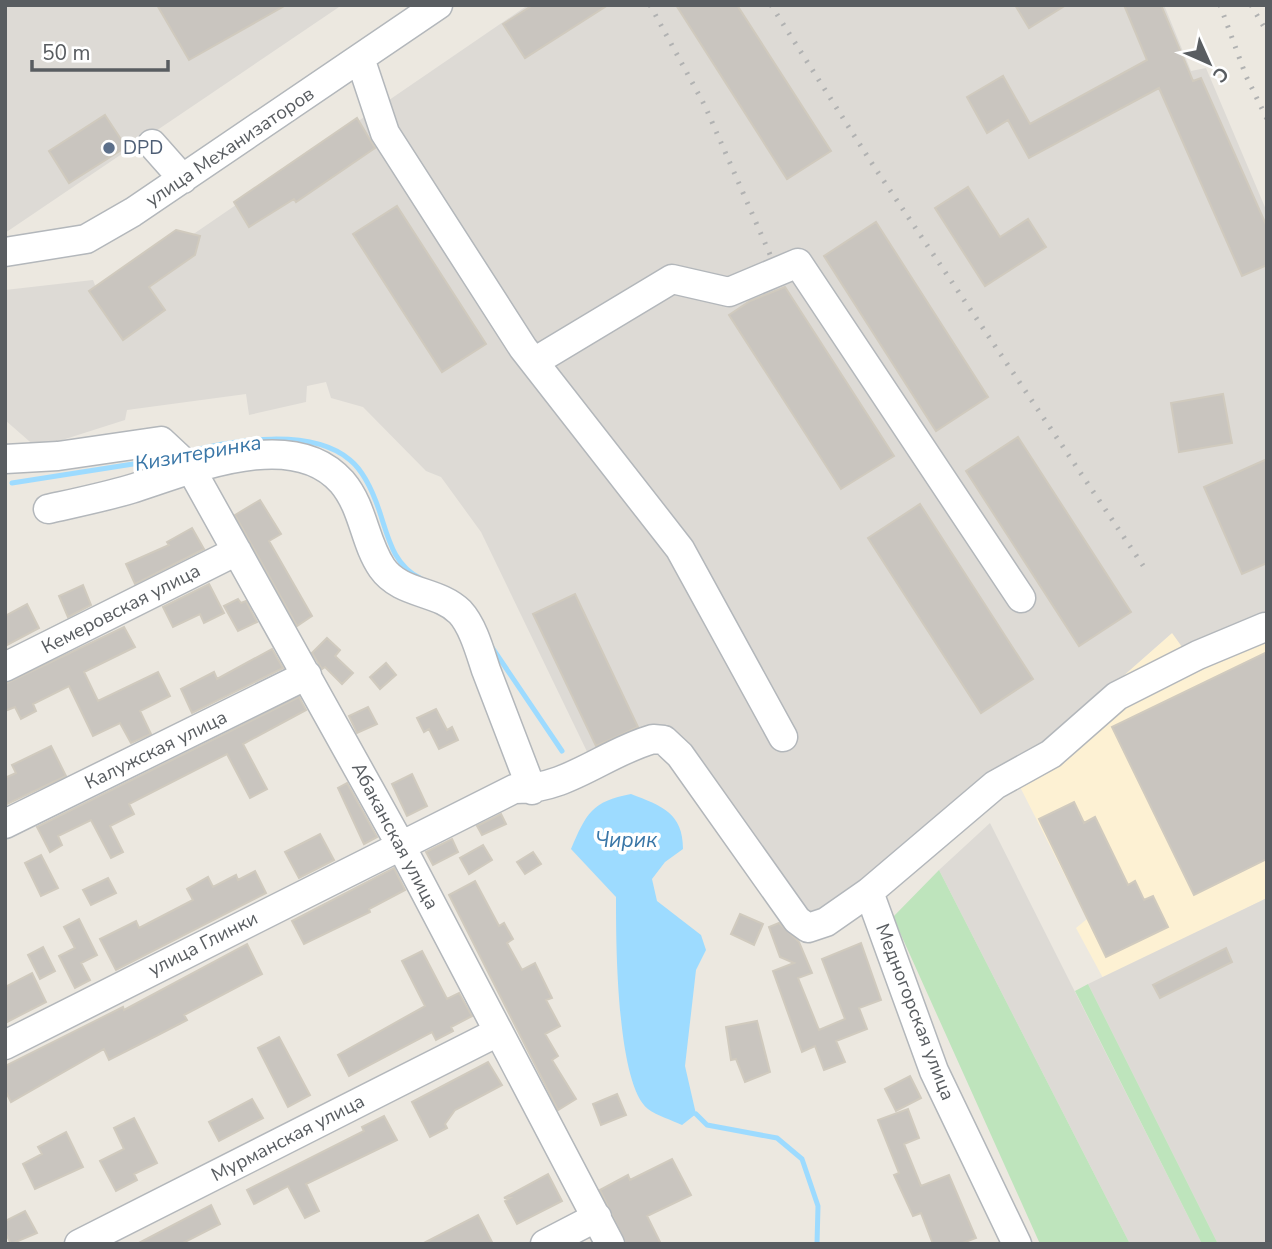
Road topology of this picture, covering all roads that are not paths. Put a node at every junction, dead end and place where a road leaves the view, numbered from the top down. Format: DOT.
graph roads {
  1 [pos="438,5"];
  2 [pos="360,58"];
  3 [pos="152,144"];
  4 [pos="183,179"];
  5 [pos="5,252"];
  6 [pos="534,362"];
  7 [pos="5,459"];
  8 [pos="191,469"];
  9 [pos="48,509"];
  10 [pos="237,551"];
  11 [pos="1021,598"];
  12 [pos="1265,626"];
  13 [pos="5,667"];
  14 [pos="307,675"];
  15 [pos="783,737"];
  16 [pos="532,789"];
  17 [pos="5,824"];
  18 [pos="400,844"];
  19 [pos="869,892"];
  20 [pos="498,1032"];
  21 [pos="5,1045"];
  22 [pos="597,1217"];
  23 [pos="79,1244"];
  24 [pos="545,1244"];
  25 [pos="610,1244"];
  26 [pos="1017,1244"];
  1 -- 2 [label="street, улица Механизаторов"];
  2 -- 4 [label="street, улица Механизаторов"];
  2 -- 6 [label="street"];
  3 -- 4 [label="street"];
  4 -- 5 [label="street, улица Механизаторов"];
  6 -- 11 [label="street"];
  6 -- 15 [label="street"];
  7 -- 8 [label="street, Абаканская улица"];
  8 -- 9 [label="street"];
  8 -- 10 [label="street, Абаканская улица"];
  8 -- 16 [label="street"];
  10 -- 13 [label="street, Кемеровская улица"];
  10 -- 14 [label="street, Абаканская улица"];
  12 -- 19 [label="street"];
  14 -- 17 [label="street, Калужская улица"];
  14 -- 18 [label="street, Абаканская улица"];
  16 -- 18 [label="street, улица Глинки"];
  16 -- 19 [label="street, улица Глинки"];
  18 -- 20 [label="street, Абаканская улица"];
  18 -- 21 [label="street, улица Глинки"];
  19 -- 26 [label="street, Медногорская улица"];
  20 -- 22 [label="street, Абаканская улица"];
  20 -- 23 [label="street, Мурманская улица"];
  22 -- 24 [label="street"];
  22 -- 25 [label="street, Абаканская улица"];
}
